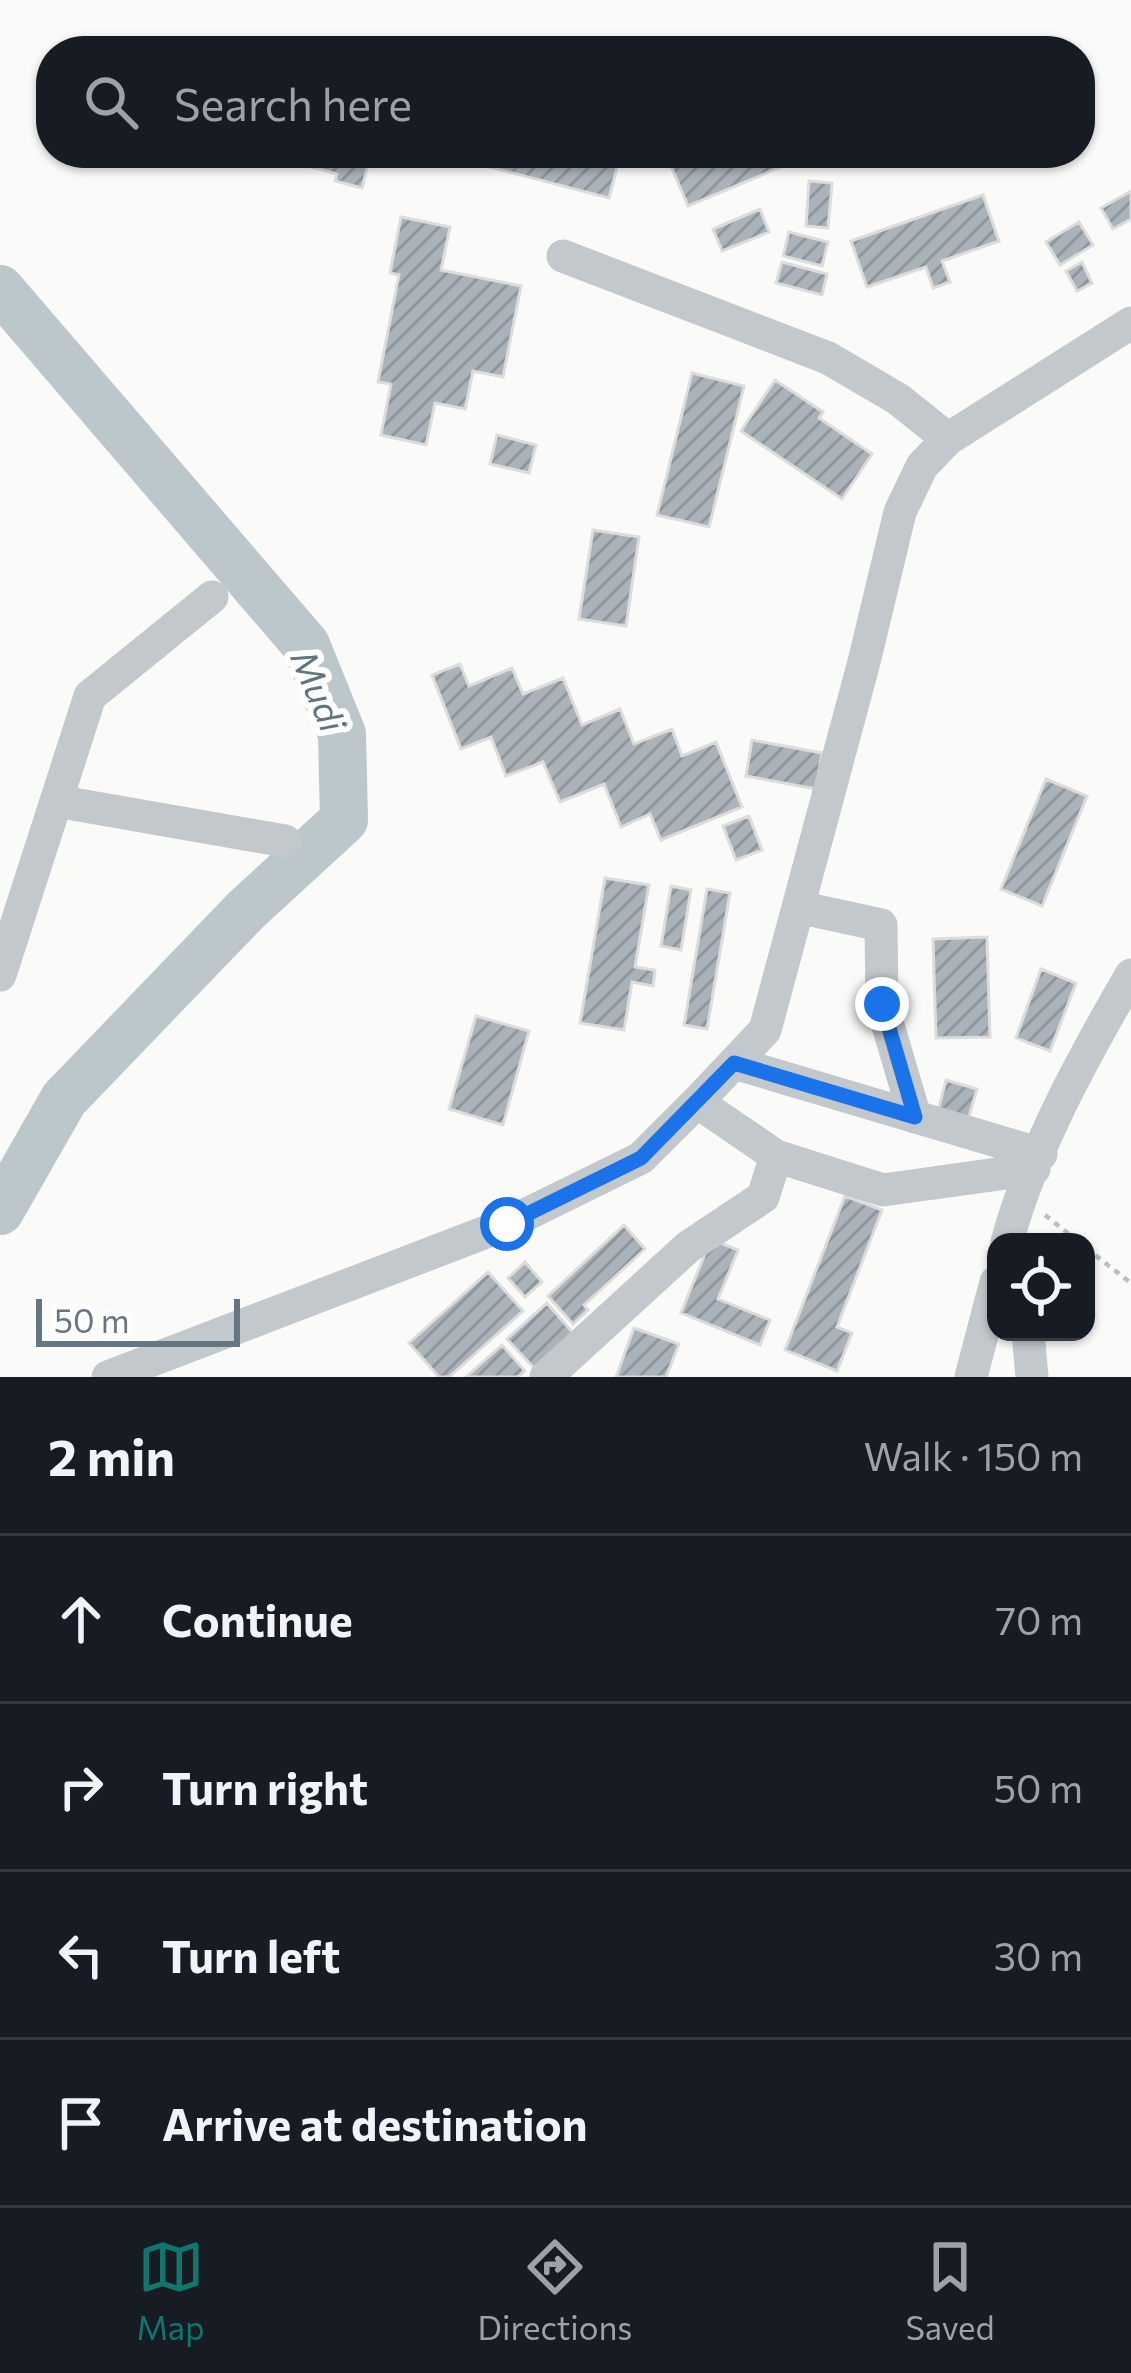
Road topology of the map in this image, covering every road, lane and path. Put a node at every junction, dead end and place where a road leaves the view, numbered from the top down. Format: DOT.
graph roads {
  1 [pos="563,256"];
  2 [pos="1131,322"];
  3 [pos="948,439"];
  4 [pos="212,597"];
  5 [pos="56,801"];
  6 [pos="285,841"];
  7 [pos="798,908"];
  8 [pos="0,975"];
  9 [pos="1131,975"];
  10 [pos="734,1063"];
  11 [pos="697,1102"];
  12 [pos="915,1117"];
  13 [pos="776,1156"];
  14 [pos="1032,1173"];
  15 [pos="971,1178"];
  16 [pos="1005,1233"];
  17 [pos="1011,1233"];
  18 [pos="1073,1233"];
  19 [pos="1095,1255"];
  20 [pos="1131,1283"];
  21 [pos="987,1316"];
  22 [pos="1029,1341"];
  23 [pos="108,1377"];
  24 [pos="546,1377"];
  25 [pos="971,1377"];
  26 [pos="1031,1377"];
  1 -- 3 [label="street"];
  2 -- 3 [label="street"];
  3 -- 7 [label="street"];
  4 -- 5 [label="street"];
  5 -- 6 [label="street"];
  5 -- 8 [label="street"];
  7 -- 10 [label="street"];
  7 -- 12 [label="street"];
  9 -- 14 [label="street"];
  10 -- 11 [label="street"];
  10 -- 12 [label="street"];
  11 -- 13 [label="street"];
  11 -- 23 [label="street"];
  12 -- 14 [label="street"];
  13 -- 15 [label="street"];
  13 -- 24 [label="street"];
  14 -- 15 [label="street"];
  14 -- 17 [label="street"];
  14 -- 18 [label="path"];
  15 -- 16 [label="street"];
  19 -- 20 [label="path"];
  21 -- 25 [label="street"];
  22 -- 26 [label="street"];
}
